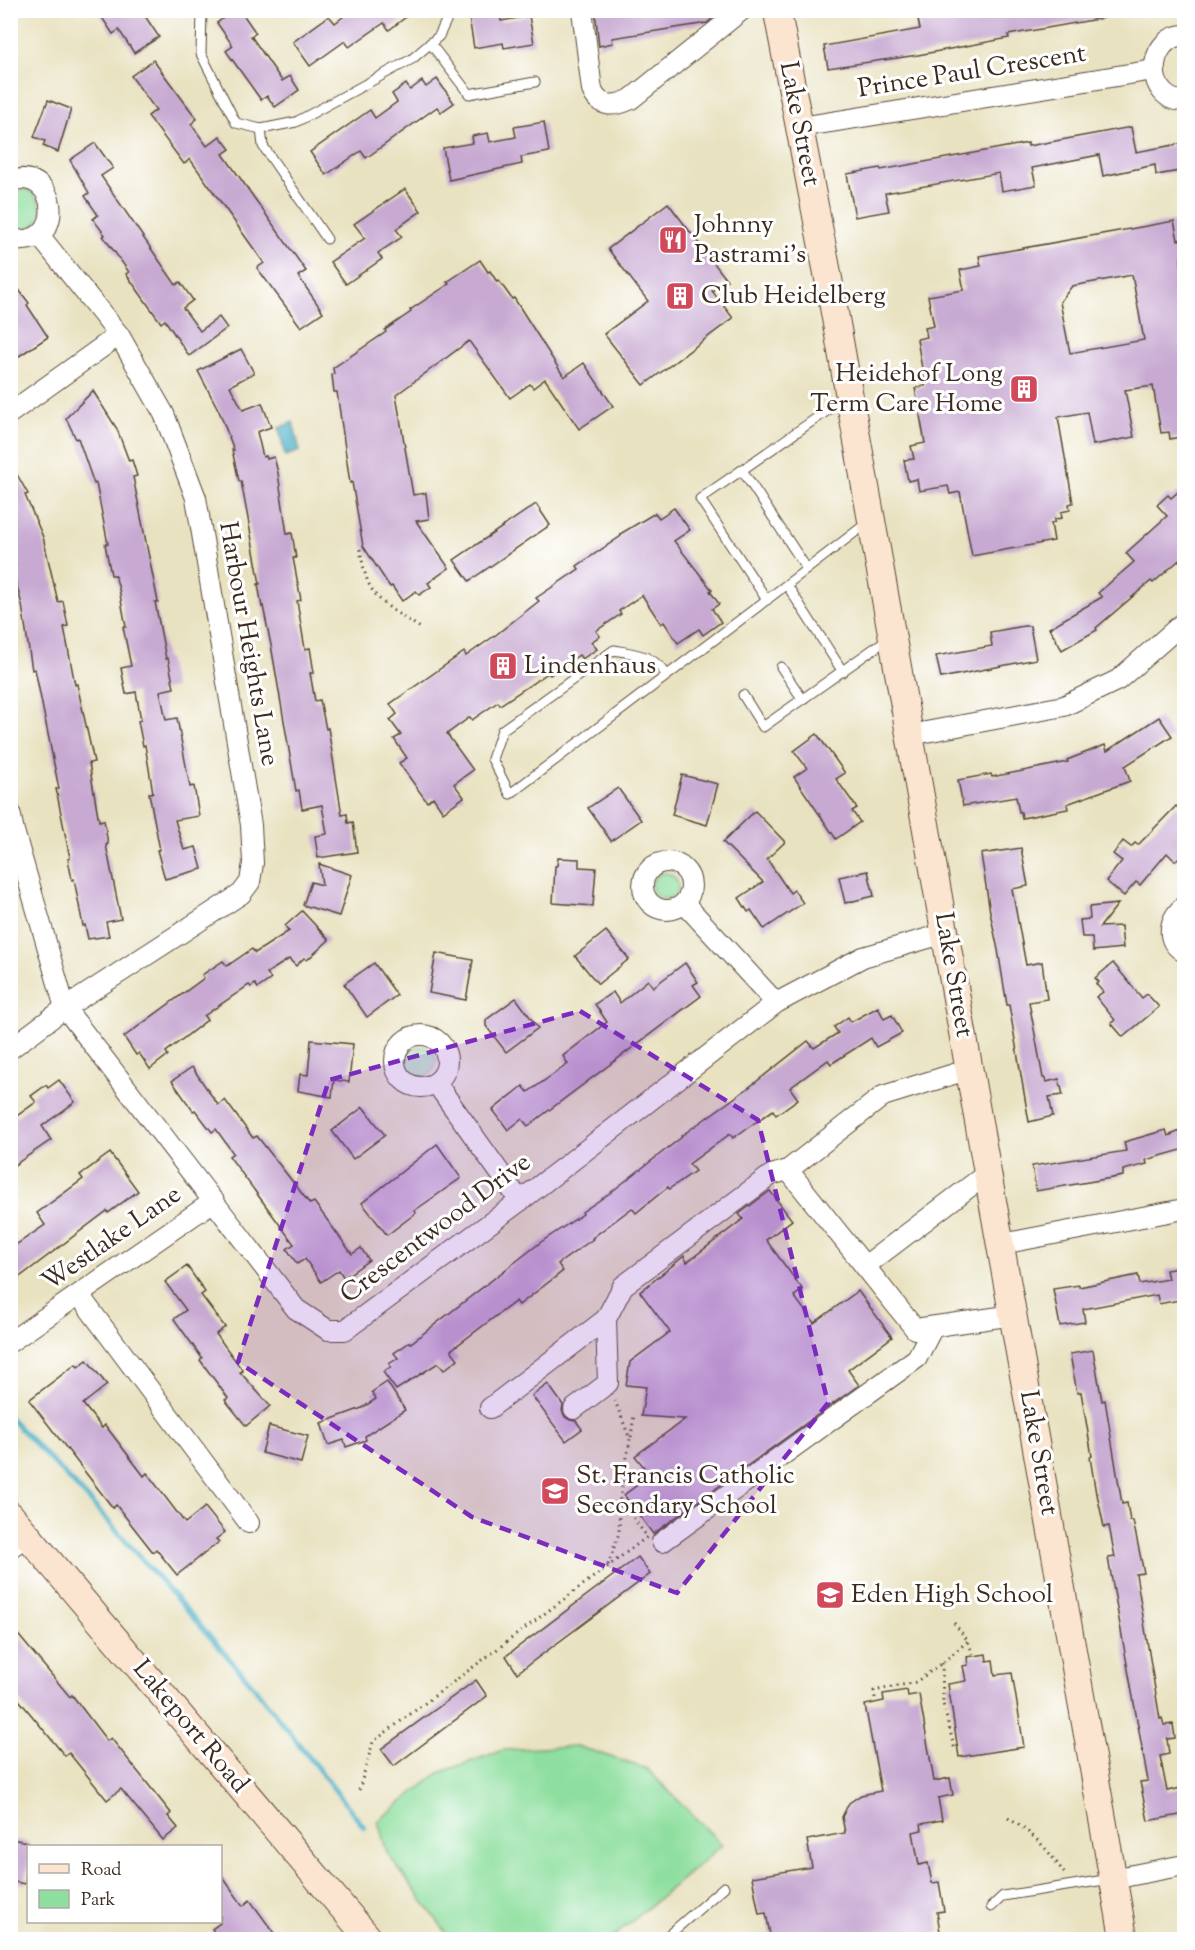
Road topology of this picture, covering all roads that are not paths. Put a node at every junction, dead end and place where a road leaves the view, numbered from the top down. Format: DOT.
graph roads {
  1 [pos="201,10"];
  2 [pos="451,10"];
  3 [pos="582,10"];
  4 [pos="742,10"];
  5 [pos="777,10"];
  6 [pos="1185,35"];
  7 [pos="430,44"];
  8 [pos="1154,70"];
  9 [pos="536,82"];
  10 [pos="1185,101"];
  11 [pos="800,127"];
  12 [pos="261,129"];
  13 [pos="10,181"];
  14 [pos="39,235"];
  15 [pos="10,239"];
  16 [pos="327,239"];
  17 [pos="119,335"];
  18 [pos="849,396"];
  19 [pos="10,413"];
  20 [pos="742,470"];
  21 [pos="872,520"];
  22 [pos="807,569"];
  23 [pos="787,585"];
  24 [pos="767,600"];
  25 [pos="1185,622"];
  26 [pos="892,636"];
  27 [pos="781,667"];
  28 [pos="843,672"];
  29 [pos="667,675"];
  30 [pos="743,695"];
  31 [pos="803,700"];
  32 [pos="910,735"];
  33 [pos="10,812"];
  34 [pos="12,831"];
  35 [pos="684,903"];
  36 [pos="1185,906"];
  37 [pos="946,933"];
  38 [pos="1185,952"];
  39 [pos="776,1003"];
  40 [pos="65,1008"];
  41 [pos="10,1049"];
  42 [pos="970,1070"];
  43 [pos="436,1083"];
  44 [pos="788,1170"];
  45 [pos="989,1172"];
  46 [pos="214,1201"];
  47 [pos="520,1201"];
  48 [pos="1185,1209"];
  49 [pos="1002,1244"];
  50 [pos="865,1266"];
  51 [pos="79,1295"];
  52 [pos="1014,1315"];
  53 [pos="606,1319"];
  54 [pos="933,1327"];
  55 [pos="10,1342"];
  56 [pos="490,1408"];
  57 [pos="574,1409"];
  58 [pos="249,1523"];
  59 [pos="16,1533"];
  60 [pos="662,1542"];
  61 [pos="1185,1864"];
  62 [pos="1113,1879"];
  63 [pos="724,1887"];
  64 [pos="991,1907"];
  65 [pos="370,1940"];
  66 [pos="663,1940"];
  67 [pos="1124,1940"];
  1 -- 12 [label="lane"];
  2 -- 7 [label="lane"];
  3 -- 4 [label="street"];
  5 -- 11 [label="main road, Lake Street"];
  6 -- 8 [label="street"];
  7 -- 9 [label="lane"];
  7 -- 12 [label="lane"];
  8 -- 10 [label="street"];
  8 -- 11 [label="street, Prince Paul Crescent"];
  11 -- 18 [label="main road, Lake Street"];
  12 -- 16 [label="lane"];
  13 -- 14 [label="street"];
  14 -- 15 [label="street"];
  14 -- 17 [label="street, Harbour Heights Lane"];
  17 -- 19 [label="street"];
  17 -- 40 [label="street, Harbour Heights Lane"];
  18 -- 20 [label="lane"];
  18 -- 21 [label="main road, Lake Street"];
  20 -- 22 [label="lane"];
  20 -- 24 [label="lane"];
  21 -- 22 [label="lane"];
  21 -- 26 [label="main road, Lake Street"];
  22 -- 23 [label="lane"];
  23 -- 24 [label="lane"];
  23 -- 28 [label="lane"];
  24 -- 29 [label="lane"];
  25 -- 32 [label="street"];
  26 -- 28 [label="lane"];
  26 -- 32 [label="main road, Lake Street"];
  27 -- 31 [label="lane"];
  28 -- 31 [label="lane"];
  29 -- 29 [label="lane"];
  30 -- 31 [label="lane"];
  32 -- 37 [label="main road, Lake Street"];
  33 -- 34 [label="street, Crescentwood Drive"];
  34 -- 40 [label="street, Crescentwood Drive"];
  35 -- 39 [label="street"];
  36 -- 38 [label="street"];
  37 -- 39 [label="street, Crescentwood Drive"];
  37 -- 42 [label="main road, Lake Street"];
  39 -- 47 [label="street, Crescentwood Drive"];
  40 -- 41 [label="street, Harbour Heights Lane"];
  40 -- 46 [label="street, Crescentwood Drive"];
  42 -- 44 [label="street"];
  42 -- 45 [label="main road, Lake Street"];
  43 -- 47 [label="street"];
  44 -- 50 [label="street"];
  44 -- 53 [label="street"];
  45 -- 49 [label="main road, Lake Street"];
  45 -- 50 [label="street"];
  46 -- 47 [label="street, Crescentwood Drive"];
  46 -- 51 [label="street, Westlake Lane"];
  48 -- 49 [label="street"];
  49 -- 52 [label="main road, Lake Street"];
  50 -- 54 [label="street"];
  51 -- 55 [label="street, Westlake Lane"];
  51 -- 58 [label="street"];
  52 -- 54 [label="street"];
  52 -- 62 [label="main road, Lake Street"];
  53 -- 56 [label="street"];
  53 -- 57 [label="street"];
  54 -- 60 [label="street"];
  59 -- 65 [label="main road, Lakeport Road"];
  61 -- 62 [label="street"];
  62 -- 64 [label="lane"];
  62 -- 67 [label="main road, Lake Street"];
  63 -- 66 [label="lane"];
}
